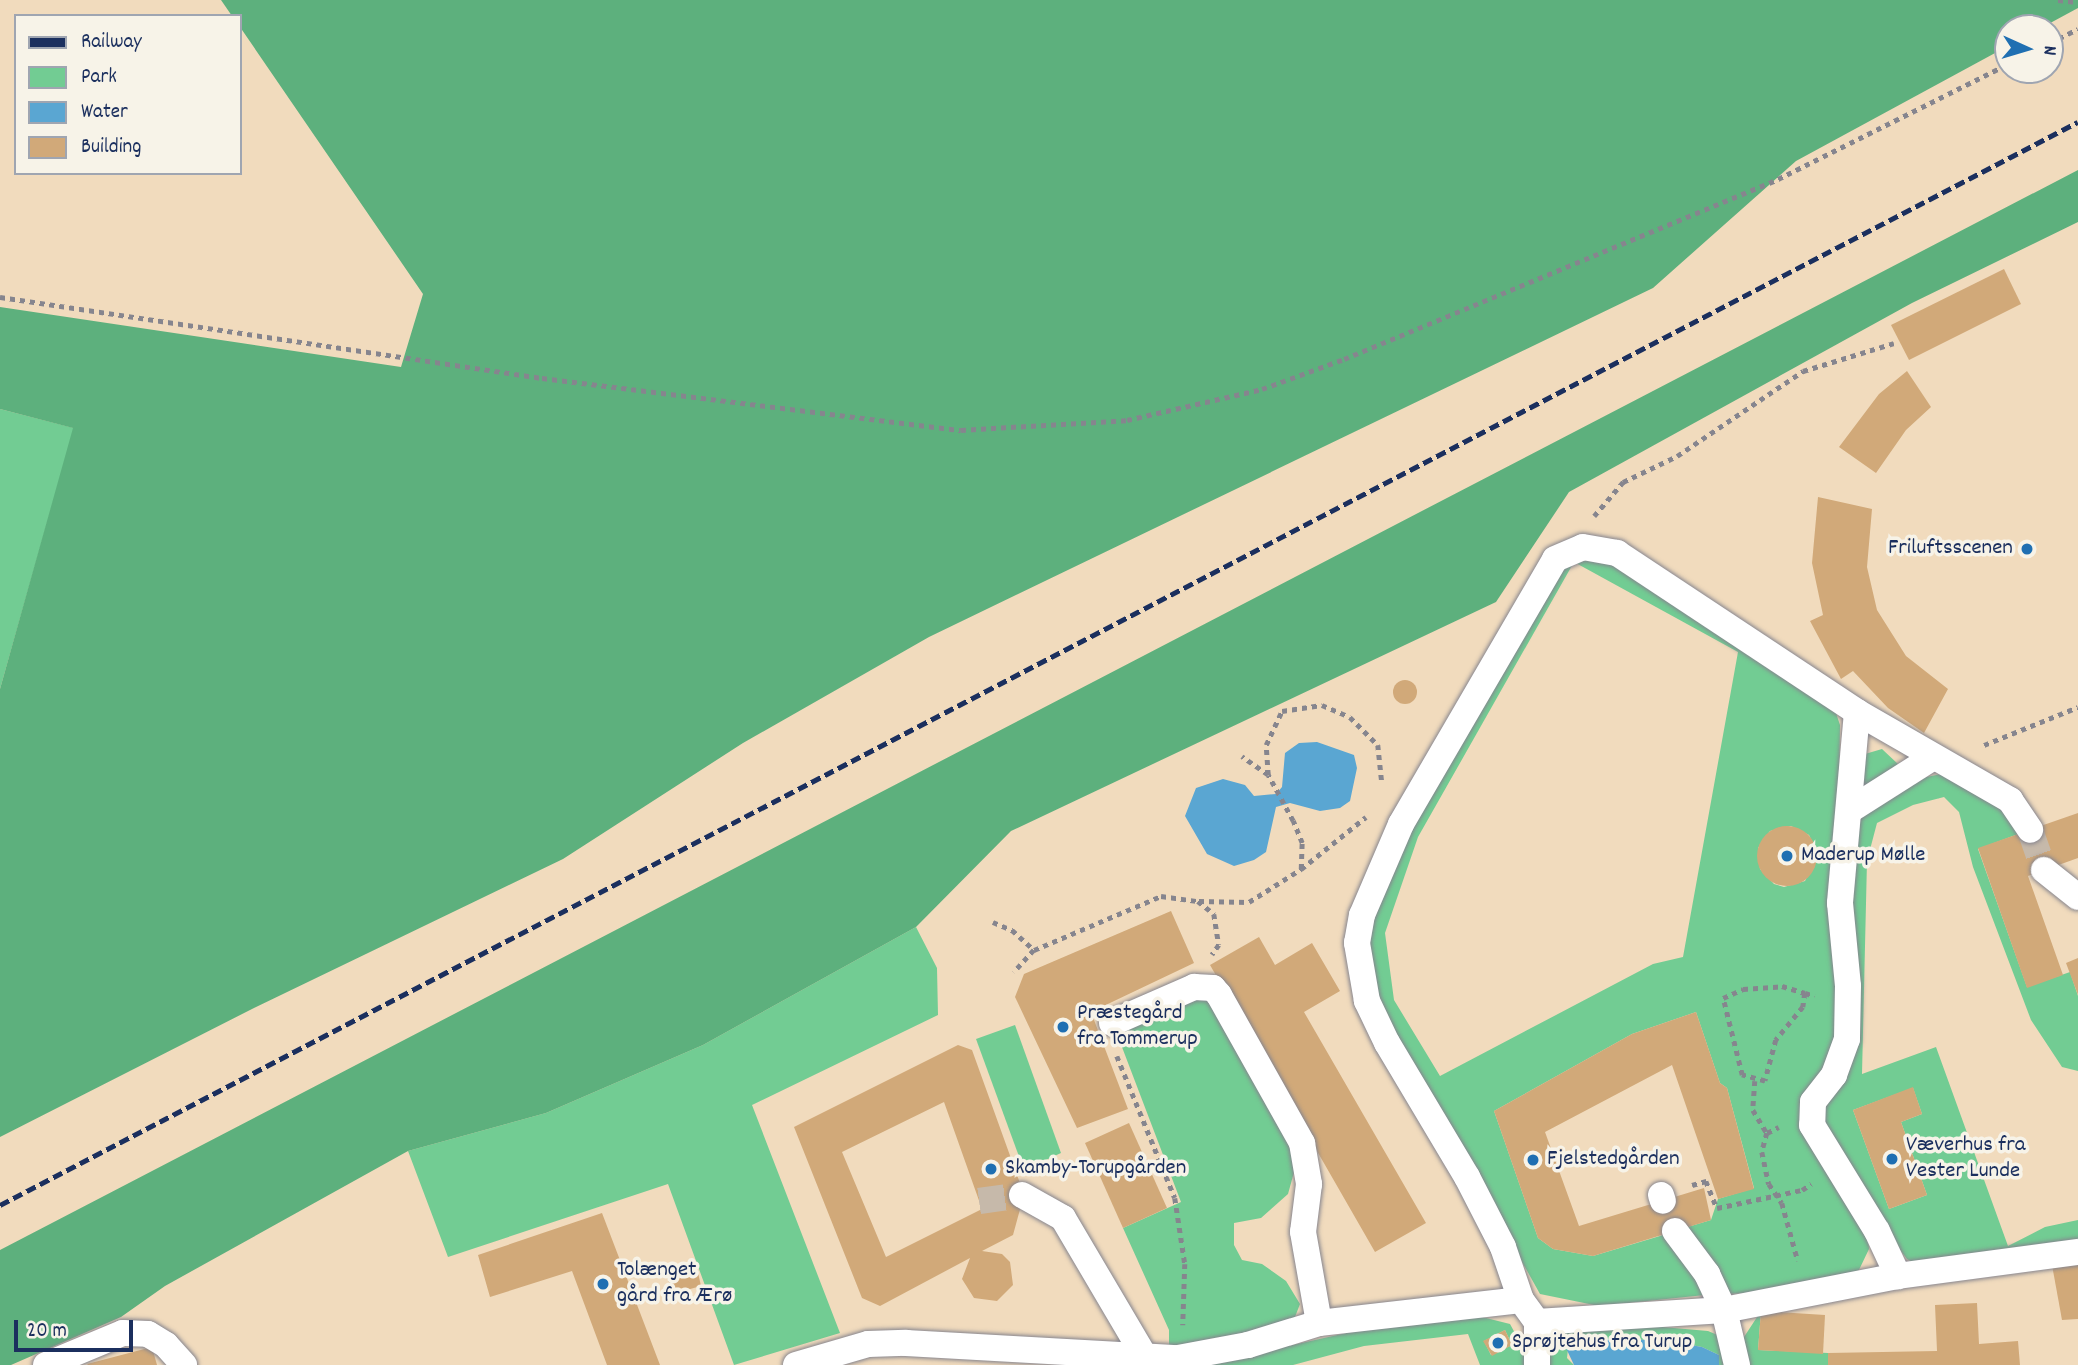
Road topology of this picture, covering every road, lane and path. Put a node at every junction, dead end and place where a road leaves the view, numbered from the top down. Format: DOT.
graph roads {
  1 [pos="2058,0"];
  2 [pos="2078,2"];
  3 [pos="1994,71"];
  4 [pos="0,297"];
  5 [pos="1894,344"];
  6 [pos="1588,547"];
  7 [pos="2078,707"];
  8 [pos="1857,712"];
  9 [pos="1242,757"];
  10 [pos="1932,758"];
  11 [pos="1268,775"];
  12 [pos="1379,796"];
  13 [pos="1850,810"];
  14 [pos="1370,811"];
  15 [pos="2030,830"];
  16 [pos="1301,869"];
  17 [pos="2043,870"];
  18 [pos="2078,897"];
  19 [pos="1198,901"];
  20 [pos="993,922"];
  21 [pos="1034,950"];
  22 [pos="1014,972"];
  23 [pos="1203,985"];
  24 [pos="1805,993"];
  25 [pos="1818,997"];
  26 [pos="1112,1023"];
  27 [pos="1766,1133"];
  28 [pos="1817,1179"];
  29 [pos="1022,1195"];
  30 [pos="1776,1195"];
  31 [pos="1662,1198"];
  32 [pos="1675,1231"];
  33 [pos="2078,1252"];
  34 [pos="1807,1262"];
  35 [pos="1898,1276"];
  36 [pos="1521,1300"];
  37 [pos="1724,1310"];
  38 [pos="1537,1322"];
  39 [pos="1320,1323"];
  40 [pos="1145,1357"];
  41 [pos="1178,1357"];
  42 [pos="46,1365"];
  43 [pos="184,1365"];
  44 [pos="796,1365"];
  45 [pos="1537,1365"];
  46 [pos="1737,1365"];
  1 -- 2 [label="path"];
  3 -- 4 [label="path"];
  5 -- 6 [label="path"];
  6 -- 8 [label="street"];
  6 -- 36 [label="street"];
  7 -- 10 [label="path"];
  8 -- 10 [label="street"];
  8 -- 13 [label="street"];
  9 -- 11 [label="path"];
  10 -- 13 [label="street"];
  10 -- 15 [label="street"];
  11 -- 12 [label="path"];
  11 -- 16 [label="path"];
  13 -- 35 [label="street"];
  14 -- 16 [label="path"];
  16 -- 19 [label="path"];
  17 -- 18 [label="street"];
  19 -- 21 [label="path"];
  19 -- 23 [label="path"];
  20 -- 21 [label="path"];
  21 -- 22 [label="path"];
  23 -- 26 [label="street"];
  23 -- 39 [label="street"];
  24 -- 24 [label="path"];
  24 -- 25 [label="path"];
  26 -- 41 [label="path"];
  27 -- 30 [label="path"];
  28 -- 30 [label="path"];
  29 -- 40 [label="street"];
  30 -- 31 [label="path"];
  30 -- 34 [label="path"];
  32 -- 37 [label="street"];
  33 -- 35 [label="street"];
  35 -- 37 [label="street"];
  36 -- 38 [label="street"];
  36 -- 39 [label="street"];
  37 -- 38 [label="street"];
  37 -- 46 [label="street"];
  38 -- 45 [label="street"];
  39 -- 41 [label="street"];
  40 -- 41 [label="street"];
  40 -- 44 [label="street"];
  42 -- 43 [label="street"];
}
